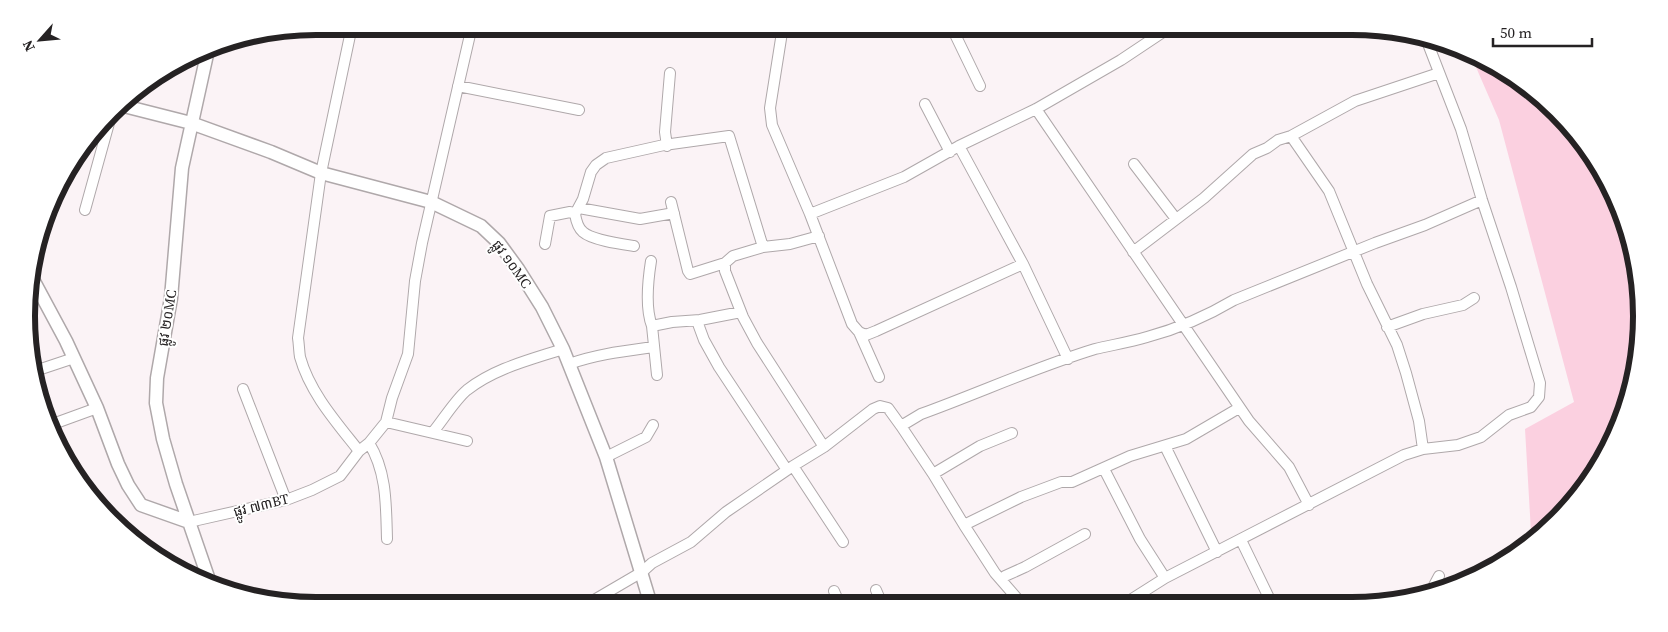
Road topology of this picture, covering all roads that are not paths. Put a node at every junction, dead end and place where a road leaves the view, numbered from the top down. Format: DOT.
graph roads {
  1 [pos="350,35"];
  2 [pos="470,35"];
  3 [pos="782,35"];
  4 [pos="954,35"];
  5 [pos="1158,35"];
  6 [pos="1429,46"];
  7 [pos="206,57"];
  8 [pos="670,73"];
  9 [pos="1439,73"];
  10 [pos="458,86"];
  11 [pos="980,86"];
  12 [pos="925,104"];
  13 [pos="128,107"];
  14 [pos="1036,109"];
  15 [pos="580,110"];
  16 [pos="191,123"];
  17 [pos="108,128"];
  18 [pos="1291,136"];
  19 [pos="667,146"];
  20 [pos="955,149"];
  21 [pos="1134,164"];
  22 [pos="321,173"];
  23 [pos="1482,200"];
  24 [pos="431,202"];
  25 [pos="671,202"];
  26 [pos="85,210"];
  27 [pos="577,211"];
  28 [pos="674,213"];
  29 [pos="810,214"];
  30 [pos="1176,219"];
  31 [pos="819,236"];
  32 [pos="545,244"];
  33 [pos="634,246"];
  34 [pos="763,247"];
  35 [pos="1355,251"];
  36 [pos="1133,252"];
  37 [pos="651,262"];
  38 [pos="725,263"];
  39 [pos="1022,264"];
  40 [pos="37,287"];
  41 [pos="1474,298"];
  42 [pos="741,312"];
  43 [pos="697,321"];
  44 [pos="1183,325"];
  45 [pos="652,326"];
  46 [pos="1387,327"];
  47 [pos="859,332"];
  48 [pos="654,347"];
  49 [pos="563,349"];
  50 [pos="74,358"];
  51 [pos="1068,359"];
  52 [pos="569,364"];
  53 [pos="40,369"];
  54 [pos="657,375"];
  55 [pos="879,377"];
  56 [pos="243,389"];
  57 [pos="97,408"];
  58 [pos="1240,408"];
  59 [pos="386,422"];
  60 [pos="56,423"];
  61 [pos="653,425"];
  62 [pos="901,426"];
  63 [pos="433,432"];
  64 [pos="1012,433"];
  65 [pos="467,441"];
  66 [pos="369,443"];
  67 [pos="1165,446"];
  68 [pos="824,447"];
  69 [pos="1423,449"];
  70 [pos="359,451"];
  71 [pos="606,457"];
  72 [pos="790,468"];
  73 [pos="1104,469"];
  74 [pos="934,474"];
  75 [pos="286,500"];
  76 [pos="1309,505"];
  77 [pos="189,522"];
  78 [pos="964,525"];
  79 [pos="1085,534"];
  80 [pos="387,539"];
  81 [pos="1241,540"];
  82 [pos="843,542"];
  83 [pos="1217,552"];
  84 [pos="642,572"];
  85 [pos="208,576"];
  86 [pos="1439,576"];
  87 [pos="1165,578"];
  88 [pos="1001,580"];
  89 [pos="1435,584"];
  90 [pos="834,590"];
  91 [pos="876,590"];
  92 [pos="1142,593"];
  93 [pos="598,597"];
  94 [pos="649,597"];
  95 [pos="837,597"];
  96 [pos="879,597"];
  97 [pos="1016,597"];
  98 [pos="1135,597"];
  99 [pos="1145,597"];
  100 [pos="1269,597"];
  1 -- 22 [label="street"];
  2 -- 10 [label="street, ផ្លូវ ៧៣BT"];
  3 -- 29 [label="street"];
  4 -- 11 [label="street"];
  5 -- 14 [label="street"];
  6 -- 9 [label="street"];
  7 -- 16 [label="street, ផ្លូវ ២០MC"];
  8 -- 19 [label="street"];
  9 -- 18 [label="street"];
  9 -- 23 [label="street"];
  10 -- 15 [label="street"];
  10 -- 24 [label="street, ផ្លូវ ៧៣BT"];
  12 -- 20 [label="street"];
  13 -- 16 [label="street, ផ្លូវ ១០MC"];
  14 -- 20 [label="street"];
  14 -- 36 [label="street"];
  16 -- 22 [label="street, ផ្លូវ ១០MC"];
  16 -- 77 [label="street, ផ្លូវ ២០MC"];
  17 -- 26 [label="street"];
  18 -- 30 [label="street"];
  18 -- 35 [label="street"];
  19 -- 27 [label="street"];
  19 -- 34 [label="street"];
  20 -- 29 [label="street"];
  20 -- 39 [label="street"];
  21 -- 30 [label="street"];
  22 -- 24 [label="street, ផ្លូវ ១០MC"];
  22 -- 70 [label="street"];
  23 -- 35 [label="street"];
  23 -- 69 [label="street"];
  24 -- 49 [label="street, ផ្លូវ ១០MC"];
  24 -- 59 [label="street, ផ្លូវ ៧៣BT"];
  25 -- 28 [label="street"];
  27 -- 28 [label="street"];
  27 -- 32 [label="street"];
  27 -- 33 [label="street"];
  28 -- 38 [label="street"];
  29 -- 31 [label="street"];
  30 -- 36 [label="street"];
  31 -- 34 [label="street"];
  31 -- 47 [label="street"];
  34 -- 38 [label="street"];
  35 -- 44 [label="street"];
  35 -- 46 [label="street"];
  36 -- 44 [label="street"];
  37 -- 45 [label="street"];
  38 -- 42 [label="street"];
  39 -- 47 [label="street"];
  39 -- 51 [label="street"];
  40 -- 50 [label="street"];
  41 -- 46 [label="street"];
  42 -- 43 [label="street"];
  42 -- 68 [label="street"];
  43 -- 45 [label="street"];
  43 -- 72 [label="street"];
  44 -- 51 [label="street"];
  44 -- 58 [label="street"];
  45 -- 48 [label="street"];
  46 -- 69 [label="street"];
  47 -- 55 [label="street"];
  48 -- 52 [label="street"];
  48 -- 54 [label="street"];
  49 -- 52 [label="street, ផ្លូវ ១០MC"];
  49 -- 63 [label="street"];
  50 -- 53 [label="street"];
  50 -- 57 [label="street"];
  51 -- 62 [label="street"];
  52 -- 71 [label="street, ផ្លូវ ១០MC"];
  56 -- 75 [label="street"];
  57 -- 60 [label="street"];
  57 -- 77 [label="street"];
  58 -- 67 [label="street"];
  58 -- 76 [label="street"];
  59 -- 63 [label="street"];
  59 -- 66 [label="street, ផ្លូវ ៧៣BT"];
  61 -- 71 [label="street"];
  62 -- 68 [label="street"];
  62 -- 74 [label="street"];
  63 -- 65 [label="street"];
  64 -- 74 [label="street"];
  66 -- 70 [label="street, ផ្លូវ ៧៣BT"];
  66 -- 80 [label="street"];
  67 -- 73 [label="street"];
  67 -- 83 [label="street"];
  68 -- 72 [label="street"];
  69 -- 76 [label="street"];
  70 -- 75 [label="street, ផ្លូវ ៧៣BT"];
  71 -- 84 [label="street, ផ្លូវ ១០MC"];
  72 -- 82 [label="street"];
  72 -- 84 [label="street"];
  73 -- 78 [label="street"];
  73 -- 87 [label="street"];
  74 -- 78 [label="street"];
  75 -- 77 [label="street, ផ្លូវ ៧៣BT"];
  76 -- 81 [label="street"];
  77 -- 85 [label="street, ផ្លូវ ២០MC"];
  78 -- 88 [label="street"];
  79 -- 88 [label="street"];
  81 -- 83 [label="street"];
  81 -- 100 [label="street"];
  83 -- 87 [label="street"];
  84 -- 93 [label="street"];
  84 -- 94 [label="street, ផ្លូវ ១០MC"];
  86 -- 89 [label="street"];
  87 -- 92 [label="street"];
  88 -- 97 [label="street"];
  90 -- 95 [label="street"];
  91 -- 96 [label="street"];
  92 -- 98 [label="street"];
  92 -- 99 [label="street"];
}
